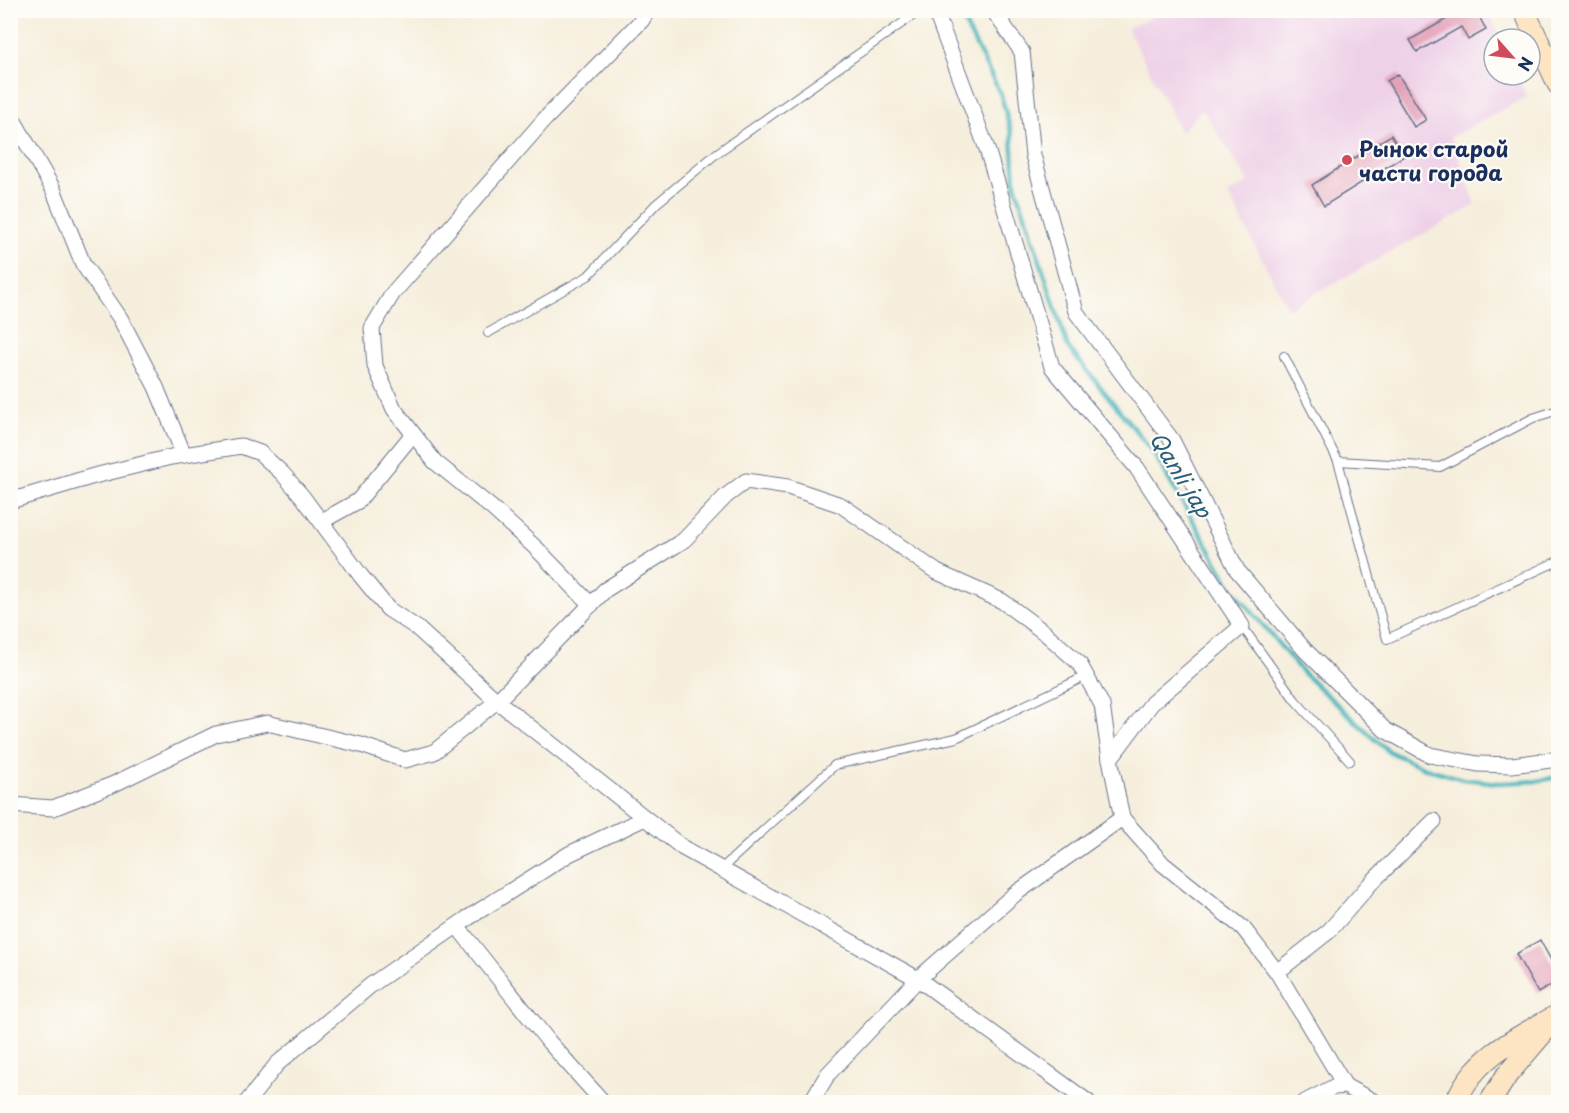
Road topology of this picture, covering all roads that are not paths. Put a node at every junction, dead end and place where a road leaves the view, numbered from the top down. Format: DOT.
graph roads {
  1 [pos="648,10"];
  2 [pos="921,10"];
  3 [pos="935,10"];
  4 [pos="993,10"];
  5 [pos="1524,10"];
  6 [pos="1558,84"];
  7 [pos="10,114"];
  8 [pos="488,333"];
  9 [pos="1284,356"];
  10 [pos="1558,410"];
  11 [pos="413,434"];
  12 [pos="184,455"];
  13 [pos="1338,461"];
  14 [pos="10,501"];
  15 [pos="322,521"];
  16 [pos="1558,561"];
  17 [pos="591,604"];
  18 [pos="1242,626"];
  19 [pos="1086,676"];
  20 [pos="497,700"];
  21 [pos="1110,759"];
  22 [pos="1558,759"];
  23 [pos="1350,761"];
  24 [pos="10,805"];
  25 [pos="645,818"];
  26 [pos="1122,818"];
  27 [pos="1434,821"];
  28 [pos="722,869"];
  29 [pos="456,926"];
  30 [pos="1277,972"];
  31 [pos="918,979"];
  32 [pos="1558,1015"];
  33 [pos="1345,1086"];
  34 [pos="247,1102"];
  35 [pos="603,1102"];
  36 [pos="811,1102"];
  37 [pos="1088,1102"];
  38 [pos="1305,1102"];
  39 [pos="1375,1102"];
  40 [pos="1456,1102"];
  41 [pos="1490,1102"];
  1 -- 11 [label="street"];
  2 -- 8 [label="lane"];
  3 -- 18 [label="street"];
  4 -- 22 [label="street"];
  5 -- 6 [label="main road"];
  7 -- 12 [label="street"];
  9 -- 13 [label="lane"];
  10 -- 13 [label="lane"];
  11 -- 15 [label="street"];
  11 -- 17 [label="street"];
  12 -- 14 [label="street"];
  12 -- 15 [label="street"];
  13 -- 16 [label="lane"];
  15 -- 20 [label="street"];
  17 -- 19 [label="street"];
  17 -- 20 [label="street"];
  18 -- 21 [label="street"];
  18 -- 23 [label="lane"];
  19 -- 21 [label="street"];
  19 -- 28 [label="lane"];
  20 -- 24 [label="street"];
  20 -- 25 [label="street"];
  21 -- 26 [label="street"];
  25 -- 28 [label="street"];
  25 -- 29 [label="street"];
  26 -- 30 [label="street"];
  26 -- 31 [label="street"];
  27 -- 30 [label="street"];
  28 -- 31 [label="street"];
  29 -- 34 [label="street"];
  29 -- 35 [label="street"];
  30 -- 33 [label="street"];
  31 -- 36 [label="street"];
  31 -- 37 [label="street"];
  32 -- 40 [label="main road"];
  32 -- 41 [label="main road"];
  33 -- 38 [label="street"];
  33 -- 39 [label="street"];
}
